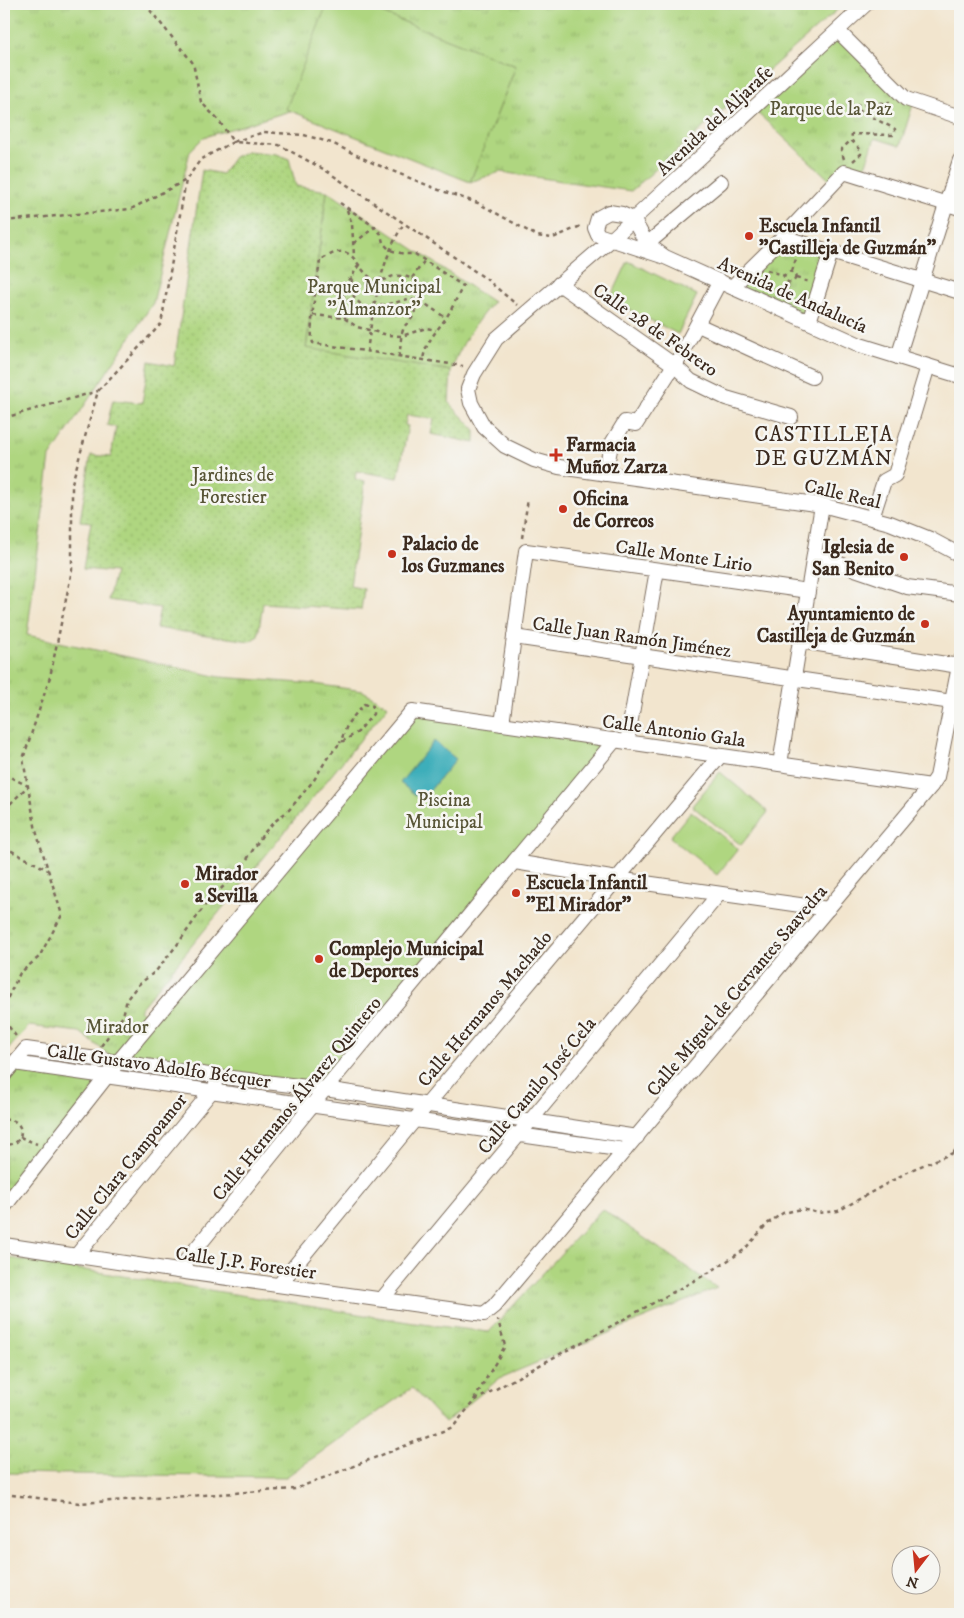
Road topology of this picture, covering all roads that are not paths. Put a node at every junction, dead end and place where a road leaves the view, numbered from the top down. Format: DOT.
graph roads {
  1 [pos="864,5"];
  2 [pos="838,31"];
  3 [pos="960,117"];
  4 [pos="960,160"];
  5 [pos="720,182"];
  6 [pos="946,204"];
  7 [pos="960,208"];
  8 [pos="633,219"];
  9 [pos="783,237"];
  10 [pos="612,239"];
  11 [pos="647,244"];
  12 [pos="830,252"];
  13 [pos="666,257"];
  14 [pos="922,280"];
  15 [pos="559,284"];
  16 [pos="726,284"];
  17 [pos="960,292"];
  18 [pos="525,312"];
  19 [pos="809,322"];
  20 [pos="698,325"];
  21 [pos="898,357"];
  22 [pos="674,366"];
  23 [pos="928,366"];
  24 [pos="960,376"];
  25 [pos="812,377"];
  26 [pos="791,417"];
  27 [pos="605,474"];
  28 [pos="822,505"];
  29 [pos="872,518"];
  30 [pos="814,554"];
  31 [pos="960,555"];
  32 [pos="657,570"];
  33 [pos="808,591"];
  34 [pos="960,594"];
  35 [pos="514,638"];
  36 [pos="799,641"];
  37 [pos="642,656"];
  38 [pos="960,663"];
  39 [pos="793,678"];
  40 [pos="952,702"];
  41 [pos="502,724"];
  42 [pos="621,741"];
  43 [pos="720,756"];
  44 [pos="780,764"];
  45 [pos="932,786"];
  46 [pos="515,862"];
  47 [pos="617,879"];
  48 [pos="720,894"];
  49 [pos="828,909"];
  50 [pos="118,1062"];
  51 [pos="14,1063"];
  52 [pos="4,1075"];
  53 [pos="107,1076"];
  54 [pos="223,1077"];
  55 [pos="325,1089"];
  56 [pos="211,1091"];
  57 [pos="312,1105"];
  58 [pos="426,1106"];
  59 [pos="415,1120"];
  60 [pos="530,1121"];
  61 [pos="519,1135"];
  62 [pos="637,1137"];
  63 [pos="626,1150"];
  64 [pos="4,1206"];
  65 [pos="4,1245"];
  66 [pos="76,1256"];
  67 [pos="178,1272"];
  68 [pos="279,1285"];
  69 [pos="382,1299"];
  70 [pos="489,1310"];
  1 -- 2 [label="street, Avenida del Aljarafe"];
  2 -- 3 [label="street"];
  2 -- 8 [label="street, Avenida del Aljarafe"];
  4 -- 6 [label="street"];
  5 -- 11 [label="street"];
  6 -- 7 [label="street"];
  6 -- 9 [label="street"];
  6 -- 14 [label="street"];
  8 -- 10 [label="street, Avenida del Aljarafe"];
  8 -- 10 [label="street"];
  8 -- 11 [label="street"];
  9 -- 12 [label="street"];
  9 -- 16 [label="street"];
  10 -- 13 [label="street, Avenida de Andalucía"];
  10 -- 15 [label="street, Avenida del Aljarafe"];
  11 -- 13 [label="street"];
  12 -- 14 [label="street"];
  12 -- 19 [label="street"];
  13 -- 16 [label="street, Avenida de Andalucía"];
  14 -- 17 [label="street"];
  14 -- 21 [label="street"];
  15 -- 18 [label="street, Avenida del Aljarafe"];
  15 -- 22 [label="street, Calle 28 de Febrero"];
  16 -- 19 [label="street, Avenida de Andalucía"];
  16 -- 20 [label="street"];
  18 -- 27 [label="street, Calle Real"];
  19 -- 21 [label="street, Avenida de Andalucía"];
  20 -- 22 [label="street"];
  20 -- 25 [label="street"];
  21 -- 23 [label="street, Avenida de Andalucía"];
  22 -- 26 [label="street, Calle 28 de Febrero"];
  22 -- 27 [label="street"];
  23 -- 24 [label="street, Avenida de Andalucía"];
  23 -- 29 [label="street"];
  27 -- 28 [label="street, Calle Real"];
  28 -- 29 [label="street, Calle Real"];
  28 -- 30 [label="street"];
  29 -- 31 [label="street, Calle Real"];
  30 -- 33 [label="street"];
  30 -- 34 [label="street"];
  32 -- 33 [label="street, Calle Monte Lirio"];
  32 -- 35 [label="street, Calle Monte Lirio"];
  32 -- 37 [label="street"];
  33 -- 36 [label="street"];
  35 -- 37 [label="street, Calle Juan Ramón Jiménez"];
  35 -- 41 [label="street"];
  36 -- 38 [label="street"];
  36 -- 39 [label="street"];
  37 -- 39 [label="street, Calle Juan Ramón Jiménez"];
  37 -- 42 [label="street"];
  38 -- 40 [label="street, Calle Miguel de Cervantes Saavedra"];
  39 -- 40 [label="street, Calle Juan Ramón Jiménez"];
  39 -- 44 [label="street"];
  40 -- 45 [label="street, Calle Miguel de Cervantes Saavedra"];
  41 -- 42 [label="street, Calle Antonio Gala"];
  41 -- 50 [label="street, Calle Antonio Gala"];
  42 -- 43 [label="street, Calle Antonio Gala"];
  42 -- 46 [label="street, Calle Hermanos Álvarez Quintero"];
  43 -- 44 [label="street, Calle Antonio Gala"];
  43 -- 47 [label="street, Calle Hermanos Machado"];
  44 -- 45 [label="street, Calle Antonio Gala"];
  45 -- 49 [label="street, Calle Miguel de Cervantes Saavedra"];
  46 -- 47 [label="street"];
  46 -- 55 [label="street, Calle Hermanos Álvarez Quintero"];
  47 -- 48 [label="street"];
  47 -- 58 [label="street, Calle Hermanos Machado"];
  48 -- 49 [label="street"];
  48 -- 60 [label="street, Calle Camilo José Cela"];
  49 -- 62 [label="street, Calle Miguel de Cervantes Saavedra"];
  50 -- 51 [label="street, Calle Gustavo Adolfo Bécquer"];
  50 -- 53 [label="street"];
  50 -- 54 [label="street, Calle Gustavo Adolfo Bécquer"];
  51 -- 52 [label="street"];
  51 -- 53 [label="street, Calle Gustavo Adolfo Bécquer"];
  53 -- 56 [label="street, Calle Gustavo Adolfo Bécquer"];
  53 -- 64 [label="street"];
  54 -- 55 [label="street, Calle Gustavo Adolfo Bécquer"];
  54 -- 56 [label="street, Calle Clara Campoamor"];
  55 -- 57 [label="street, Calle Hermanos Álvarez Quintero"];
  55 -- 58 [label="street, Calle Gustavo Adolfo Bécquer"];
  56 -- 57 [label="street, Calle Gustavo Adolfo Bécquer"];
  56 -- 66 [label="street, Calle Clara Campoamor"];
  57 -- 59 [label="street, Calle Gustavo Adolfo Bécquer"];
  57 -- 67 [label="street, Calle Hermanos Álvarez Quintero"];
  58 -- 59 [label="street, Calle Hermanos Machado"];
  58 -- 60 [label="street, Calle Gustavo Adolfo Bécquer"];
  59 -- 61 [label="street, Calle Gustavo Adolfo Bécquer"];
  59 -- 68 [label="street, Calle Hermanos Machado"];
  60 -- 61 [label="street, Calle Camilo José Cela"];
  60 -- 62 [label="street, Calle Gustavo Adolfo Bécquer"];
  61 -- 63 [label="street, Calle Gustavo Adolfo Bécquer"];
  61 -- 69 [label="street, Calle Camilo José Cela"];
  62 -- 63 [label="street, Calle Miguel de Cervantes Saavedra"];
  63 -- 70 [label="street, Calle Miguel de Cervantes Saavedra"];
  65 -- 66 [label="street, Calle J.P. Forestier"];
  66 -- 67 [label="street, Calle J.P. Forestier"];
  67 -- 68 [label="street, Calle J.P. Forestier"];
  68 -- 69 [label="street, Calle J.P. Forestier"];
  69 -- 70 [label="street, Calle J.P. Forestier"];
}
